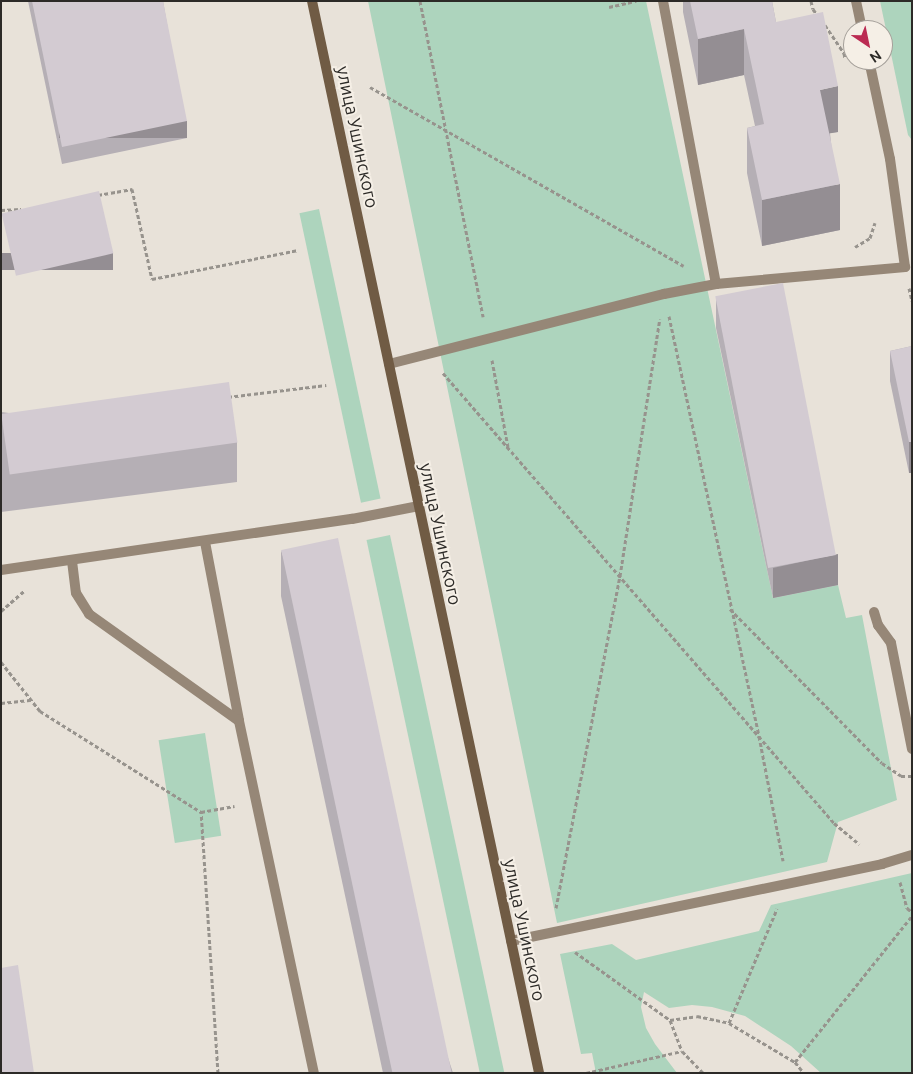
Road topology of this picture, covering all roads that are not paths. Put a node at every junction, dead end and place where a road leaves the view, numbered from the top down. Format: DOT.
graph roads {
  1 [pos="312,1"];
  2 [pos="663,1"];
  3 [pos="856,1"];
  4 [pos="860,20"];
  5 [pos="871,70"];
  6 [pos="908,269"];
  7 [pos="716,284"];
  8 [pos="389,364"];
  9 [pos="419,506"];
  10 [pos="206,542"];
  11 [pos="72,561"];
  12 [pos="1,570"];
  13 [pos="874,612"];
  14 [pos="239,721"];
  15 [pos="912,750"];
  16 [pos="912,855"];
  17 [pos="511,941"];
  18 [pos="314,1073"];
  19 [pos="539,1073"];
  1 -- 8 [label="street, улица Ушинского"];
  2 -- 7 [label="lane"];
  3 -- 4 [label="lane"];
  5 -- 6 [label="lane"];
  6 -- 7 [label="lane"];
  7 -- 8 [label="lane"];
  8 -- 9 [label="street, улица Ушинского"];
  9 -- 10 [label="lane"];
  9 -- 17 [label="street, улица Ушинского"];
  10 -- 11 [label="lane"];
  10 -- 14 [label="lane"];
  11 -- 12 [label="lane"];
  11 -- 14 [label="lane"];
  13 -- 15 [label="lane"];
  14 -- 18 [label="lane"];
  16 -- 17 [label="lane"];
  17 -- 19 [label="street, улица Ушинского"];
}
